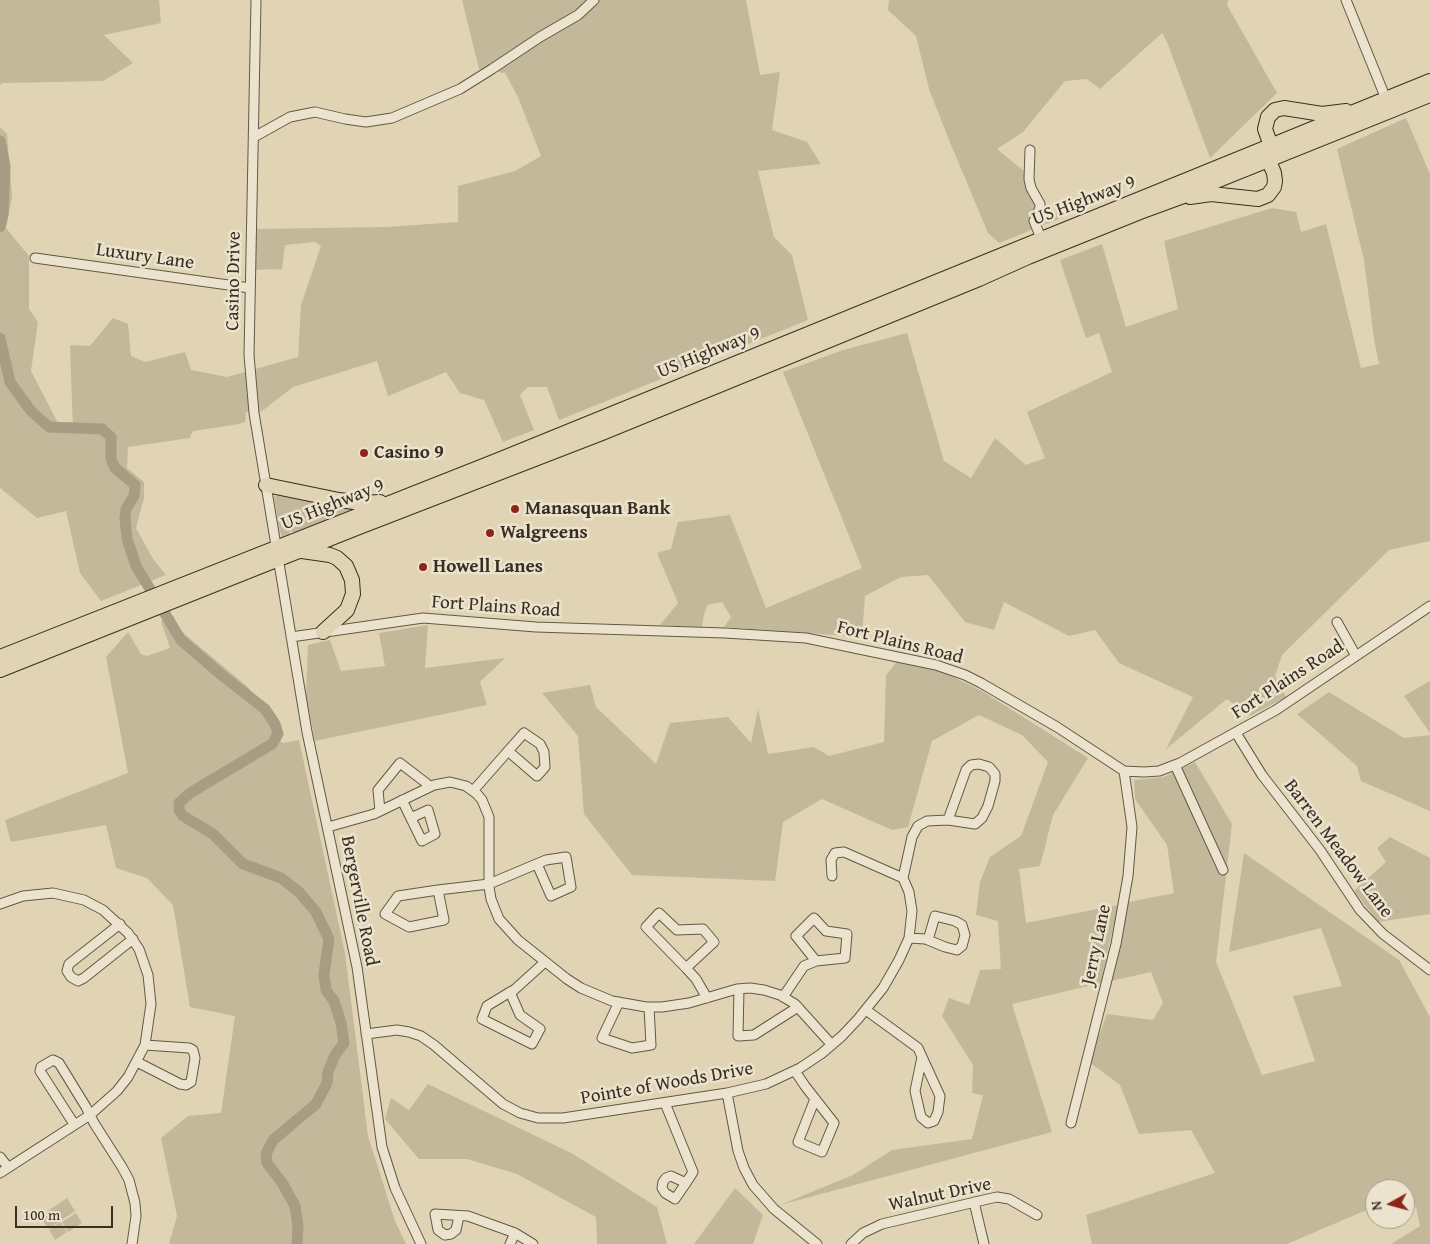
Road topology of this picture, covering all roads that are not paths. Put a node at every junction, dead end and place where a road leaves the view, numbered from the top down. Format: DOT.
graph roads {
  1 [pos="256,0"];
  2 [pos="594,0"];
  3 [pos="1346,0"];
  4 [pos="1430,81"];
  5 [pos="1430,95"];
  6 [pos="1386,99"];
  7 [pos="1362,108"];
  8 [pos="254,137"];
  9 [pos="1030,150"];
  10 [pos="1268,152"];
  11 [pos="1181,197"];
  12 [pos="1041,238"];
  13 [pos="35,258"];
  14 [pos="250,288"];
  15 [pos="266,485"];
  16 [pos="391,502"];
  17 [pos="298,551"];
  18 [pos="277,554"];
  19 [pos="1430,606"];
  20 [pos="130,612"];
  21 [pos="1337,622"];
  22 [pos="323,632"];
  23 [pos="291,637"];
  24 [pos="1356,656"];
  25 [pos="0,657"];
  26 [pos="0,670"];
  27 [pos="1236,733"];
  28 [pos="508,751"];
  29 [pos="1176,765"];
  30 [pos="1124,771"];
  31 [pos="430,786"];
  32 [pos="473,790"];
  33 [pos="402,800"];
  34 [pos="384,809"];
  35 [pos="411,818"];
  36 [pos="948,820"];
  37 [pos="328,827"];
  38 [pos="537,864"];
  39 [pos="1223,870"];
  40 [pos="832,876"];
  41 [pos="903,878"];
  42 [pos="489,884"];
  43 [pos="438,890"];
  44 [pos="0,904"];
  45 [pos="120,924"];
  46 [pos="909,938"];
  47 [pos="133,939"];
  48 [pos="928,940"];
  49 [pos="816,961"];
  50 [pos="545,962"];
  51 [pos="686,968"];
  52 [pos="1430,970"];
  53 [pos="739,989"];
  54 [pos="510,992"];
  55 [pos="784,997"];
  56 [pos="707,998"];
  57 [pos="618,1002"];
  58 [pos="649,1007"];
  59 [pos="798,1007"];
  60 [pos="866,1010"];
  61 [pos="366,1034"];
  62 [pos="145,1045"];
  63 [pos="832,1045"];
  64 [pos="922,1057"];
  65 [pos="137,1062"];
  66 [pos="795,1071"];
  67 [pos="727,1093"];
  68 [pos="814,1099"];
  69 [pos="665,1103"];
  70 [pos="90,1115"];
  71 [pos="1071,1123"];
  72 [pos="74,1124"];
  73 [pos="0,1157"];
  74 [pos="8,1167"];
  75 [pos="0,1173"];
  76 [pos="686,1183"];
  77 [pos="974,1202"];
  78 [pos="1037,1215"];
  79 [pos="459,1216"];
  80 [pos="515,1233"];
  81 [pos="132,1244"];
  82 [pos="421,1244"];
  83 [pos="510,1244"];
  84 [pos="533,1244"];
  85 [pos="817,1244"];
  86 [pos="851,1244"];
  87 [pos="984,1244"];
  1 -- 8 [label="street, Casino Drive"];
  2 -- 8 [label="street"];
  3 -- 6 [label="street"];
  4 -- 6 [label="highway, US Highway 9"];
  5 -- 10 [label="highway, US Highway 9"];
  6 -- 7 [label="highway, US Highway 9"];
  7 -- 10 [label="highway, US Highway 9"];
  7 -- 10 [label="highway"];
  8 -- 14 [label="street, Casino Drive"];
  9 -- 12 [label="street"];
  10 -- 11 [label="highway, US Highway 9"];
  10 -- 11 [label="highway"];
  10 -- 12 [label="highway, US Highway 9"];
  11 -- 17 [label="highway, US Highway 9"];
  12 -- 16 [label="highway, US Highway 9"];
  13 -- 14 [label="street, Luxury Lane"];
  14 -- 15 [label="street, Casino Drive"];
  15 -- 16 [label="highway"];
  15 -- 18 [label="street, Casino Drive"];
  16 -- 18 [label="highway, US Highway 9"];
  17 -- 18 [label="highway, US Highway 9"];
  17 -- 22 [label="highway"];
  18 -- 20 [label="highway, US Highway 9"];
  18 -- 23 [label="street, Bergerville Road"];
  19 -- 24 [label="street, Fort Plains Road"];
  20 -- 25 [label="highway, US Highway 9"];
  20 -- 26 [label="highway, US Highway 9"];
  21 -- 24 [label="street"];
  22 -- 23 [label="street, Fort Plains Road"];
  22 -- 30 [label="street, Fort Plains Road"];
  23 -- 37 [label="street, Bergerville Road"];
  24 -- 27 [label="street, Fort Plains Road"];
  27 -- 29 [label="street, Fort Plains Road"];
  27 -- 52 [label="street, Barren Meadow Lane"];
  28 -- 28 [label="street"];
  28 -- 32 [label="street"];
  29 -- 30 [label="street, Fort Plains Road"];
  29 -- 39 [label="street"];
  30 -- 71 [label="street, Jerry Lane"];
  31 -- 32 [label="street"];
  31 -- 33 [label="street"];
  31 -- 34 [label="street"];
  32 -- 42 [label="street"];
  33 -- 34 [label="street"];
  33 -- 35 [label="street"];
  34 -- 37 [label="street"];
  36 -- 36 [label="street"];
  36 -- 41 [label="street"];
  37 -- 61 [label="street, Bergerville Road"];
  38 -- 38 [label="street"];
  38 -- 42 [label="street"];
  40 -- 41 [label="street"];
  41 -- 46 [label="street, Pointe of Woods Drive"];
  42 -- 43 [label="street"];
  42 -- 50 [label="street"];
  43 -- 43 [label="street"];
  44 -- 45 [label="street"];
  45 -- 47 [label="street"];
  45 -- 47 [label="street"];
  46 -- 48 [label="street"];
  46 -- 60 [label="street, Pointe of Woods Drive"];
  47 -- 62 [label="street"];
  48 -- 48 [label="street"];
  49 -- 49 [label="street"];
  49 -- 55 [label="street"];
  50 -- 54 [label="street"];
  50 -- 57 [label="street"];
  51 -- 51 [label="street"];
  51 -- 56 [label="street"];
  53 -- 55 [label="street"];
  53 -- 56 [label="street"];
  53 -- 59 [label="street"];
  54 -- 54 [label="street"];
  55 -- 59 [label="street"];
  56 -- 58 [label="street"];
  57 -- 58 [label="street"];
  57 -- 58 [label="street"];
  59 -- 63 [label="street"];
  60 -- 63 [label="street, Pointe of Woods Drive"];
  60 -- 64 [label="street"];
  61 -- 69 [label="street, Pointe of Woods Drive"];
  61 -- 82 [label="street, Bergerville Road"];
  62 -- 65 [label="street"];
  62 -- 65 [label="street"];
  63 -- 66 [label="street, Pointe of Woods Drive"];
  64 -- 64 [label="street"];
  65 -- 70 [label="street"];
  66 -- 67 [label="street, Pointe of Woods Drive"];
  66 -- 68 [label="street"];
  67 -- 69 [label="street, Pointe of Woods Drive"];
  67 -- 85 [label="street"];
  68 -- 68 [label="street"];
  69 -- 76 [label="street"];
  70 -- 72 [label="street"];
  70 -- 72 [label="street"];
  70 -- 81 [label="street"];
  72 -- 74 [label="street"];
  73 -- 74 [label="street"];
  74 -- 75 [label="street"];
  77 -- 78 [label="street, Walnut Drive"];
  77 -- 86 [label="street, Walnut Drive"];
  77 -- 87 [label="street"];
  79 -- 80 [label="street"];
  80 -- 83 [label="street"];
  80 -- 84 [label="street"];
}
